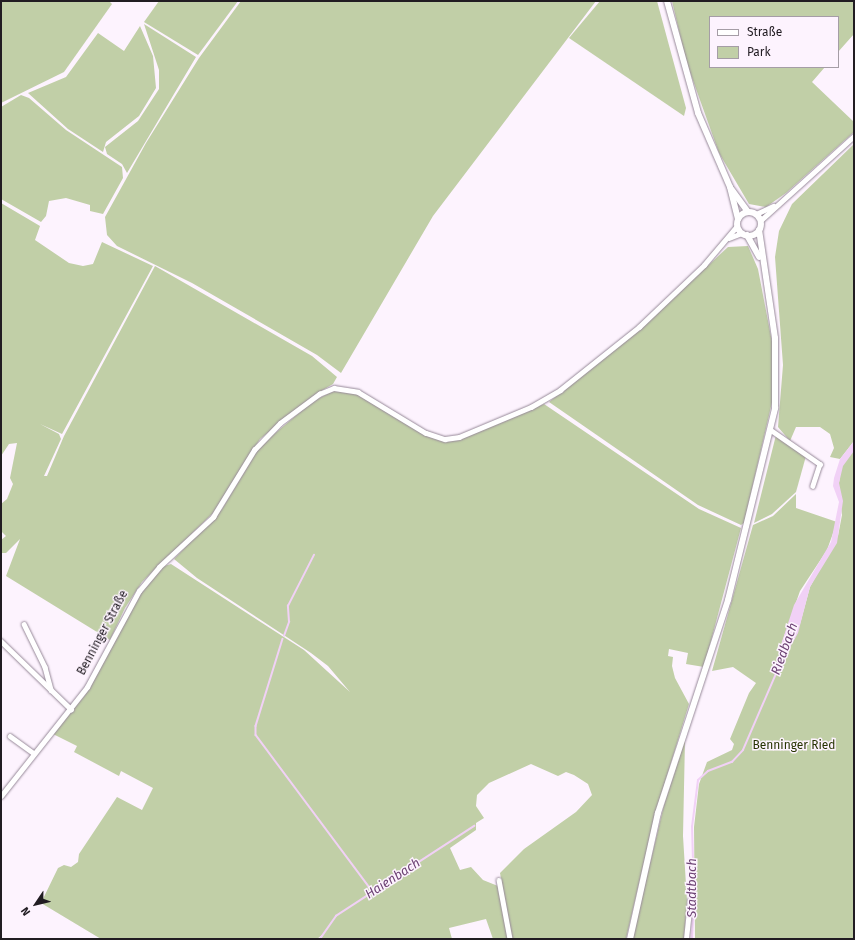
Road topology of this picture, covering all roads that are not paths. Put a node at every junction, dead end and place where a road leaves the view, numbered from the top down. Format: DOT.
graph roads {
  1 [pos="668,1"];
  2 [pos="854,136"];
  3 [pos="730,187"];
  4 [pos="775,205"];
  5 [pos="748,212"];
  6 [pos="756,214"];
  7 [pos="738,219"];
  8 [pos="760,221"];
  9 [pos="737,226"];
  10 [pos="758,230"];
  11 [pos="744,234"];
  12 [pos="729,238"];
  13 [pos="761,260"];
  14 [pos="771,430"];
  15 [pos="812,486"];
  16 [pos="24,624"];
  17 [pos="1,641"];
  18 [pos="51,690"];
  19 [pos="71,709"];
  20 [pos="10,736"];
  21 [pos="33,753"];
  22 [pos="1,796"];
  23 [pos="499,880"];
  24 [pos="690,900"];
  25 [pos="510,939"];
  26 [pos="630,939"];
  27 [pos="686,939"];
  1 -- 3 [label="main road"];
  2 -- 4 [label="street"];
  3 -- 5 [label="main road"];
  3 -- 7 [label="main road"];
  4 -- 6 [label="street"];
  4 -- 8 [label="street"];
  5 -- 6 [label="main road"];
  5 -- 7 [label="main road"];
  6 -- 8 [label="main road"];
  7 -- 9 [label="main road"];
  8 -- 10 [label="main road"];
  9 -- 11 [label="main road"];
  9 -- 12 [label="street"];
  10 -- 11 [label="main road"];
  10 -- 13 [label="main road"];
  11 -- 12 [label="street"];
  11 -- 13 [label="main road"];
  12 -- 19 [label="street, Benninger Straße"];
  13 -- 14 [label="main road"];
  14 -- 15 [label="street"];
  14 -- 26 [label="main road"];
  16 -- 18 [label="street"];
  17 -- 18 [label="street"];
  18 -- 19 [label="street"];
  19 -- 21 [label="street, Benninger Straße"];
  20 -- 21 [label="street"];
  21 -- 22 [label="street, Benninger Straße"];
  23 -- 25 [label="street"];
  24 -- 27 [label="street"];
}
